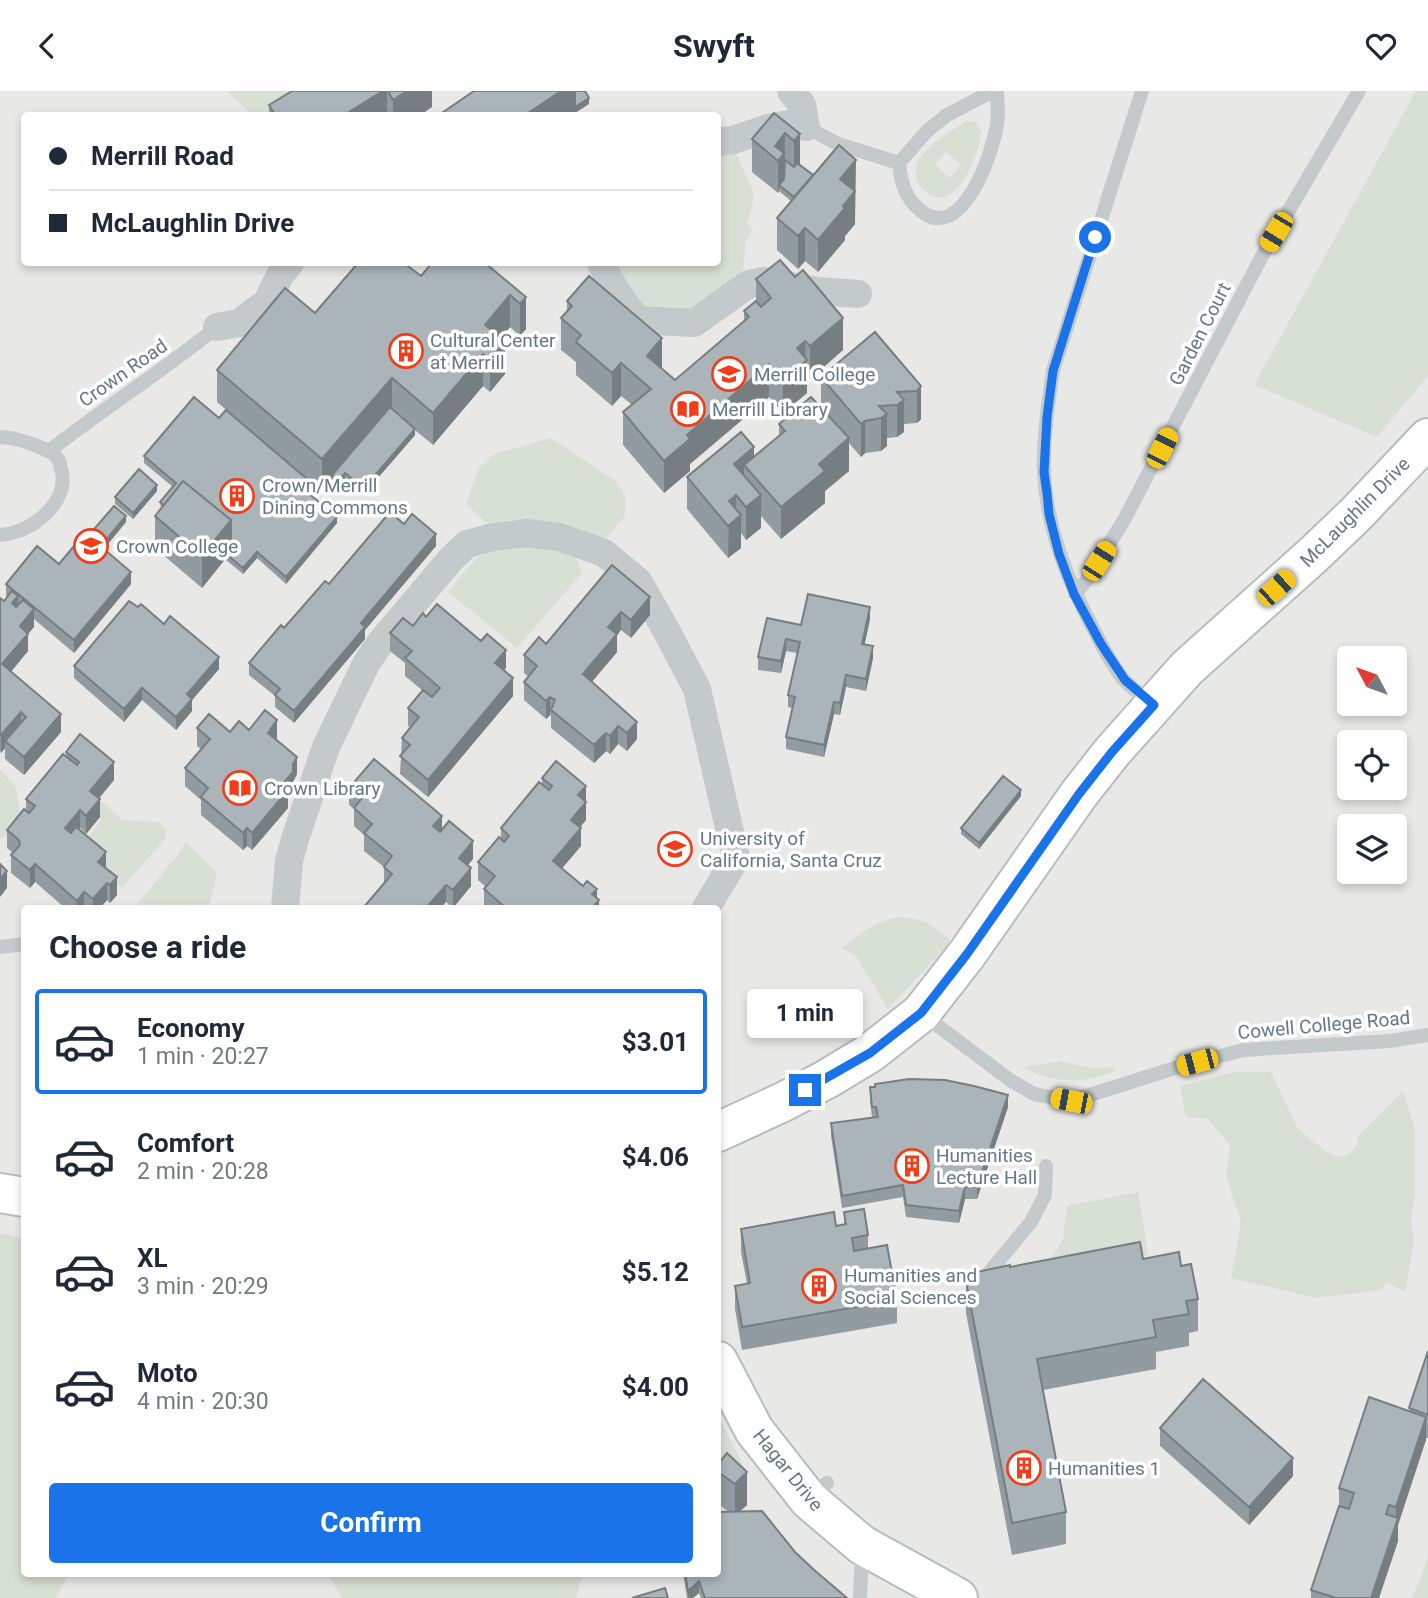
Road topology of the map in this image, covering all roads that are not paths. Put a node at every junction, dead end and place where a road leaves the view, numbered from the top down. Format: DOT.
graph roads {
  1 [pos="791,91"];
  2 [pos="995,91"];
  3 [pos="1142,91"];
  4 [pos="1359,91"];
  5 [pos="806,127"];
  6 [pos="721,142"];
  7 [pos="899,163"];
  8 [pos="288,266"];
  9 [pos="602,266"];
  10 [pos="858,294"];
  11 [pos="217,327"];
  12 [pos="0,437"];
  13 [pos="1428,438"];
  14 [pos="49,451"];
  15 [pos="0,535"];
  16 [pos="1074,594"];
  17 [pos="1154,705"];
  18 [pos="285,905"];
  19 [pos="708,905"];
  20 [pos="21,944"];
  21 [pos="0,947"];
  22 [pos="921,1013"];
  23 [pos="1428,1035"];
  24 [pos="721,1131"];
  25 [pos="1046,1166"];
  26 [pos="0,1193"];
  27 [pos="21,1196"];
  28 [pos="986,1276"];
  29 [pos="721,1367"];
  30 [pos="862,1545"];
  31 [pos="860,1598"];
  32 [pos="958,1598"];
  1 -- 5 [label="street"];
  2 -- 7 [label="lane"];
  2 -- 7 [label="lane"];
  3 -- 16 [label="lane"];
  4 -- 16 [label="lane, Garden Court"];
  5 -- 6 [label="street"];
  5 -- 7 [label="lane"];
  8 -- 11 [label="street"];
  9 -- 10 [label="street"];
  11 -- 14 [label="lane, Crown Road"];
  12 -- 14 [label="lane"];
  13 -- 17 [label="street, McLaughlin Drive"];
  14 -- 15 [label="lane"];
  16 -- 17 [label="lane"];
  17 -- 22 [label="street, McLaughlin Drive"];
  18 -- 19 [label="street"];
  20 -- 21 [label="lane"];
  22 -- 23 [label="lane, Cowell College Road"];
  22 -- 24 [label="street, McLaughlin Drive"];
  25 -- 28 [label="lane"];
  26 -- 27 [label="street"];
  29 -- 30 [label="street, Hagar Drive"];
  30 -- 31 [label="lane"];
  30 -- 32 [label="street, Hagar Drive"];
}
